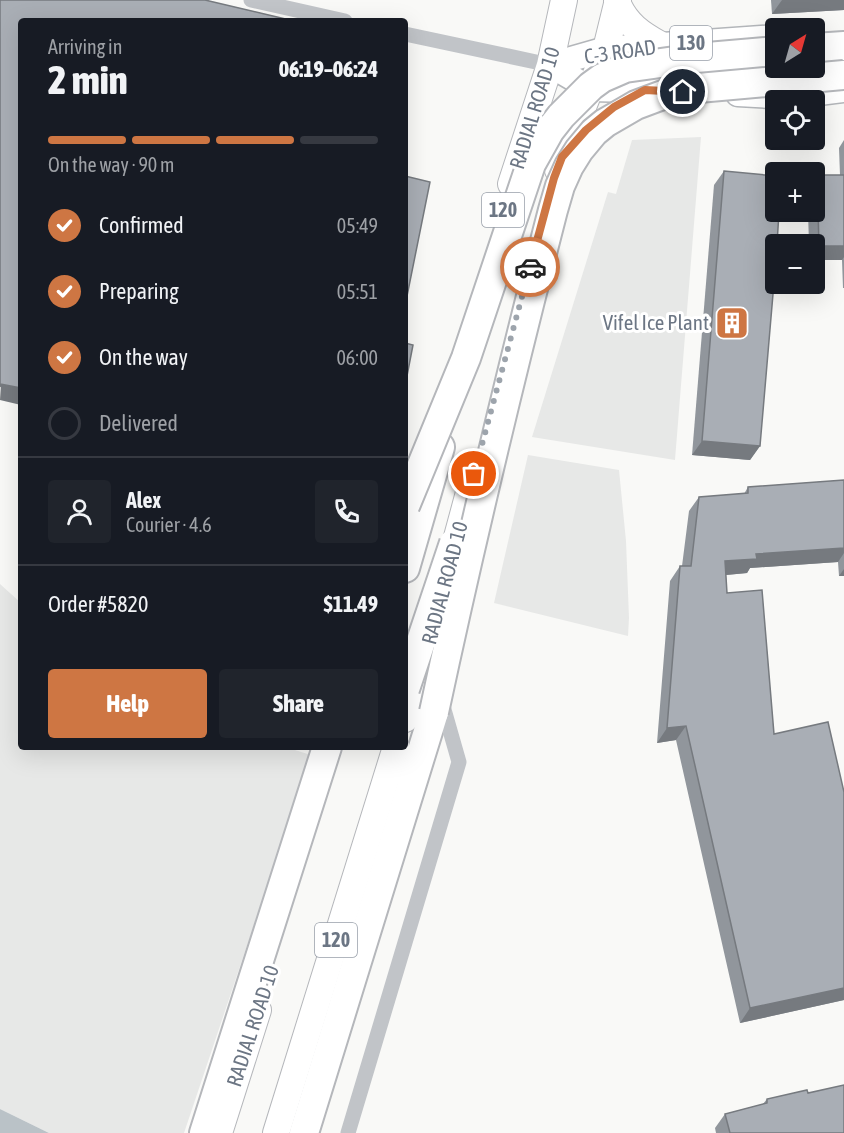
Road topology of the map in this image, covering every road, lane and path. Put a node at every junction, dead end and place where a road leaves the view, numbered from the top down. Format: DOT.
graph roads {
  1 [pos="251,0"];
  2 [pos="564,0"];
  3 [pos="617,1"];
  4 [pos="332,18"];
  5 [pos="844,32"];
  6 [pos="825,33"];
  7 [pos="408,35"];
  8 [pos="765,38"];
  9 [pos="661,45"];
  10 [pos="844,46"];
  11 [pos="825,47"];
  12 [pos="606,49"];
  13 [pos="765,52"];
  14 [pos="550,65"];
  15 [pos="844,75"];
  16 [pos="591,89"];
  17 [pos="645,90"];
  18 [pos="844,90"];
  19 [pos="562,157"];
  20 [pos="466,358"];
  21 [pos="511,373"];
  22 [pos="408,499"];
  23 [pos="408,512"];
  24 [pos="408,558"];
  25 [pos="416,645"];
  26 [pos="408,680"];
  27 [pos="408,699"];
  28 [pos="326,750"];
  29 [pos="340,750"];
  30 [pos="395,750"];
  31 [pos="204,1133"];
  32 [pos="219,1133"];
  33 [pos="276,1133"];
  34 [pos="304,1133"];
  35 [pos="348,1133"];
  1 -- 4 [label="street"];
  2 -- 14 [label="highway, RADIAL ROAD 10 / 120"];
  3 -- 9 [label="highway"];
  3 -- 12 [label="highway, RADIAL ROAD 10 / 120"];
  5 -- 6 [label="main road"];
  7 -- 14 [label="street"];
  8 -- 9 [label="main road, C-3 ROAD / 130"];
  9 -- 12 [label="main road, C-3 ROAD / 130"];
  10 -- 11 [label="highway"];
  12 -- 14 [label="main road, C-3 ROAD / 130"];
  12 -- 16 [label="highway, RADIAL ROAD 10 / 120"];
  13 -- 20 [label="highway, bridge"];
  14 -- 16 [label="main road, C-3 ROAD / 130"];
  14 -- 23 [label="highway, RADIAL ROAD 10 / 120"];
  15 -- 21 [label="highway, bridge"];
  16 -- 17 [label="main road, C-3 ROAD / 130"];
  16 -- 19 [label="highway, RADIAL ROAD 10 / 120"];
  17 -- 18 [label="main road, C-3 ROAD / 130"];
  17 -- 19 [label="highway"];
  19 -- 25 [label="highway, RADIAL ROAD 10 / 120"];
  20 -- 22 [label="highway, bridge"];
  20 -- 24 [label="highway, bridge"];
  21 -- 26 [label="highway, bridge"];
  21 -- 34 [label="highway, bridge"];
  25 -- 27 [label="highway, RADIAL ROAD 10 / 120"];
  25 -- 35 [label="street"];
  28 -- 31 [label="highway"];
  29 -- 32 [label="highway, RADIAL ROAD 10 / 120"];
  30 -- 33 [label="highway, 120"];
}
